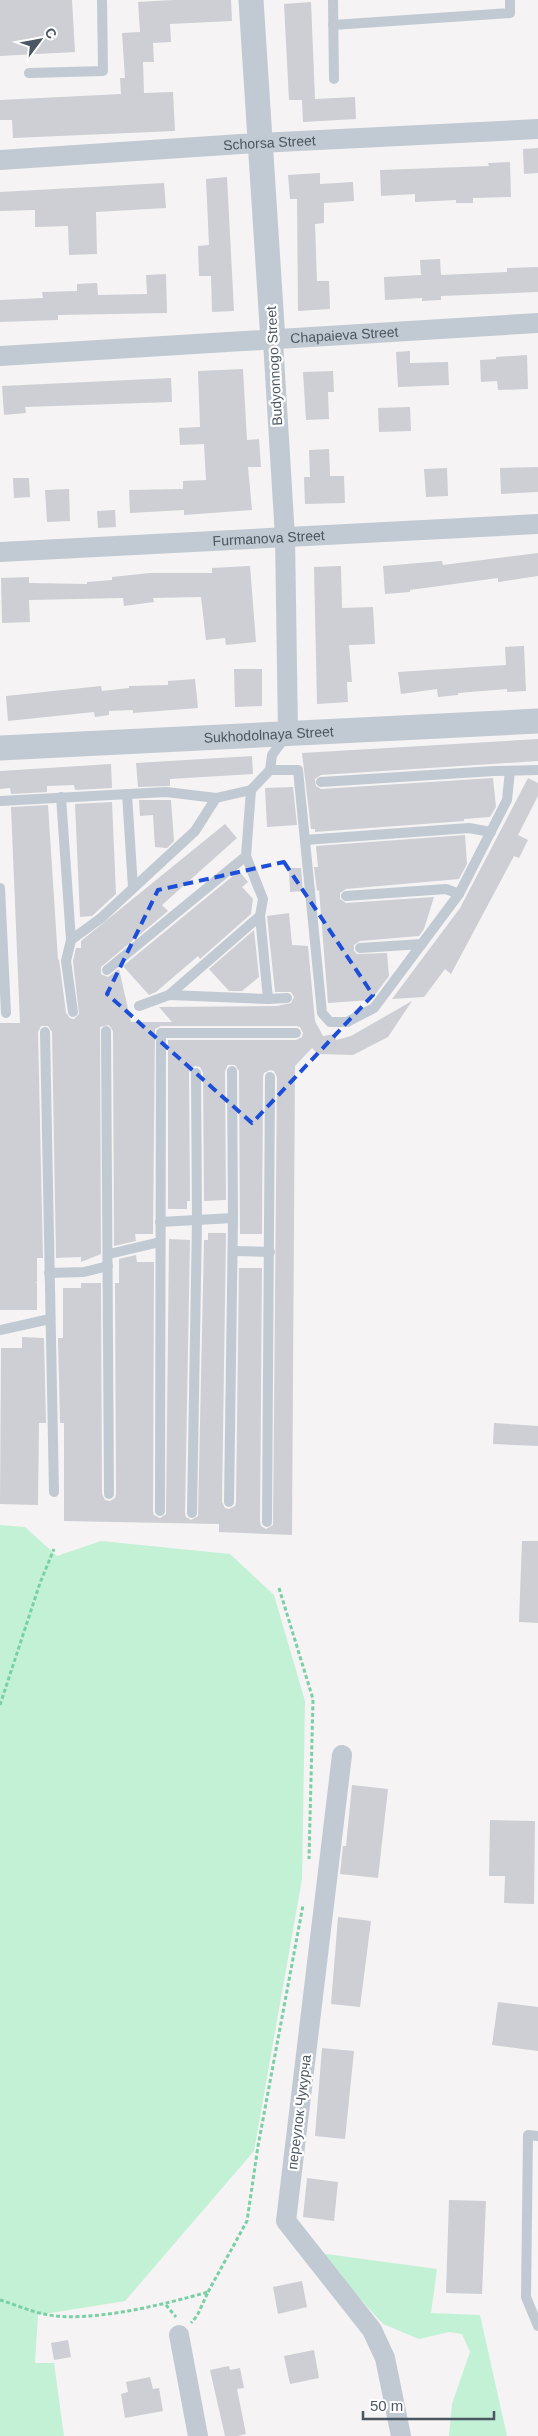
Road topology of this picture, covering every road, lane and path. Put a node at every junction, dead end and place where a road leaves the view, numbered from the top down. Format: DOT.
graph roads {
  1 [pos="102,0"];
  2 [pos="251,0"];
  3 [pos="333,0"];
  4 [pos="510,0"];
  5 [pos="333,25"];
  6 [pos="29,74"];
  7 [pos="334,79"];
  8 [pos="538,129"];
  9 [pos="260,144"];
  10 [pos="0,160"];
  11 [pos="538,323"];
  12 [pos="273,340"];
  13 [pos="0,356"];
  14 [pos="538,524"];
  15 [pos="285,537"];
  16 [pos="0,552"];
  17 [pos="538,721"];
  18 [pos="288,733"];
  19 [pos="0,748"];
  20 [pos="270,770"];
  21 [pos="538,770"];
  22 [pos="510,771"];
  23 [pos="321,782"];
  24 [pos="251,790"];
  25 [pos="127,794"];
  26 [pos="61,797"];
  27 [pos="216,798"];
  28 [pos="0,801"];
  29 [pos="491,832"];
  30 [pos="305,840"];
  31 [pos="246,856"];
  32 [pos="0,888"];
  33 [pos="133,888"];
  34 [pos="459,894"];
  35 [pos="346,896"];
  36 [pos="260,916"];
  37 [pos="71,940"];
  38 [pos="422,944"];
  39 [pos="360,948"];
  40 [pos="107,970"];
  41 [pos="169,995"];
  42 [pos="287,998"];
  43 [pos="268,999"];
  44 [pos="139,1006"];
  45 [pos="74,1012"];
  46 [pos="6,1013"];
  47 [pos="106,1031"];
  48 [pos="45,1032"];
  49 [pos="296,1033"];
  50 [pos="232,1072"];
  51 [pos="196,1073"];
  52 [pos="270,1077"];
  53 [pos="233,1218"];
  54 [pos="197,1220"];
  55 [pos="160,1222"];
  56 [pos="160,1242"];
  57 [pos="233,1251"];
  58 [pos="270,1252"];
  59 [pos="109,1254"];
  60 [pos="108,1266"];
  61 [pos="49,1273"];
  62 [pos="50,1319"];
  63 [pos="0,1330"];
  64 [pos="54,1492"];
  65 [pos="109,1494"];
  66 [pos="230,1502"];
  67 [pos="160,1511"];
  68 [pos="192,1513"];
  69 [pos="267,1522"];
  70 [pos="54,1548"];
  71 [pos="279,1588"];
  72 [pos="0,1705"];
  73 [pos="342,1755"];
  74 [pos="309,1867"];
  75 [pos="305,1896"];
  76 [pos="538,2136"];
  77 [pos="208,2292"];
  78 [pos="0,2300"];
  79 [pos="538,2326"];
  80 [pos="179,2335"];
  81 [pos="198,2436"];
  82 [pos="401,2436"];
  1 -- 6 [label="lane"];
  2 -- 9 [label="street, Budyonnogo Street"];
  3 -- 5 [label="lane"];
  4 -- 5 [label="lane"];
  5 -- 7 [label="lane"];
  8 -- 9 [label="street, Schorsa Street"];
  9 -- 10 [label="street, Schorsa Street"];
  9 -- 12 [label="street, Budyonnogo Street"];
  11 -- 12 [label="street, Chapaieva Street"];
  12 -- 13 [label="street, Chapaieva Street"];
  12 -- 15 [label="street, Budyonnogo Street"];
  14 -- 15 [label="street, Furmanova Street"];
  15 -- 16 [label="street, Furmanova Street"];
  15 -- 18 [label="street, Budyonnogo Street"];
  17 -- 18 [label="street, Sukhodolnaya Street"];
  18 -- 19 [label="street, Sukhodolnaya Street"];
  18 -- 20 [label="lane"];
  20 -- 24 [label="lane"];
  20 -- 30 [label="lane"];
  21 -- 22 [label="lane"];
  22 -- 23 [label="lane"];
  22 -- 29 [label="lane"];
  24 -- 27 [label="lane"];
  24 -- 31 [label="lane"];
  25 -- 26 [label="lane"];
  25 -- 27 [label="lane"];
  25 -- 33 [label="lane"];
  26 -- 28 [label="lane"];
  26 -- 37 [label="lane"];
  27 -- 33 [label="lane"];
  29 -- 30 [label="lane"];
  29 -- 34 [label="lane"];
  30 -- 38 [label="lane"];
  31 -- 36 [label="lane"];
  31 -- 40 [label="lane"];
  32 -- 46 [label="lane"];
  33 -- 37 [label="lane"];
  34 -- 35 [label="lane"];
  34 -- 38 [label="lane"];
  36 -- 41 [label="lane"];
  36 -- 43 [label="lane"];
  37 -- 45 [label="lane"];
  38 -- 39 [label="lane"];
  41 -- 43 [label="lane"];
  41 -- 44 [label="lane"];
  42 -- 43 [label="lane"];
  47 -- 59 [label="lane"];
  48 -- 61 [label="lane"];
  49 -- 55 [label="lane"];
  50 -- 53 [label="lane"];
  51 -- 54 [label="lane"];
  52 -- 58 [label="lane"];
  53 -- 54 [label="lane"];
  53 -- 57 [label="lane"];
  54 -- 55 [label="lane"];
  54 -- 68 [label="lane"];
  55 -- 56 [label="lane"];
  56 -- 59 [label="lane"];
  56 -- 67 [label="lane"];
  57 -- 58 [label="lane"];
  57 -- 66 [label="lane"];
  58 -- 69 [label="lane"];
  59 -- 60 [label="lane"];
  60 -- 61 [label="lane"];
  60 -- 65 [label="lane"];
  61 -- 62 [label="lane"];
  62 -- 63 [label="lane"];
  62 -- 64 [label="lane"];
  70 -- 72 [label="path"];
  71 -- 74 [label="path"];
  73 -- 82 [label="street, переулок Чукурча"];
  75 -- 77 [label="path"];
  76 -- 79 [label="lane"];
  77 -- 78 [label="path"];
  77 -- 80 [label="path"];
  80 -- 81 [label="street"];
}
